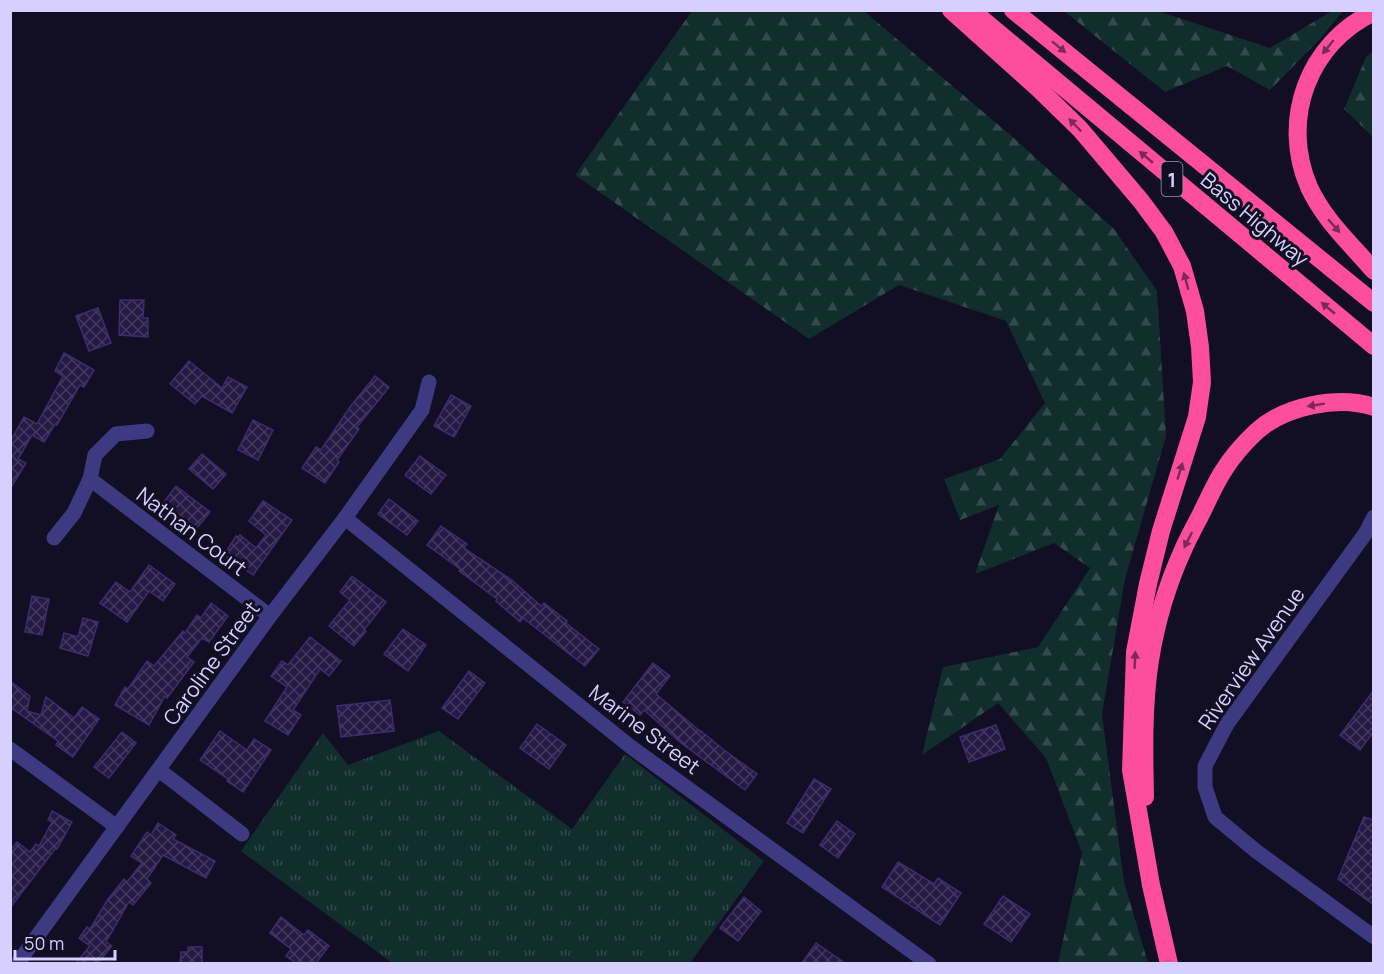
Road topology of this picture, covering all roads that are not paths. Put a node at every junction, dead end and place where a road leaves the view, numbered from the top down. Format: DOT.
graph roads {
  1 [pos="951,10"];
  2 [pos="971,10"];
  3 [pos="1013,10"];
  4 [pos="1374,12"];
  5 [pos="1374,271"];
  6 [pos="1374,303"];
  7 [pos="1374,346"];
  8 [pos="429,382"];
  9 [pos="1374,407"];
  10 [pos="147,431"];
  11 [pos="90,479"];
  12 [pos="1374,517"];
  13 [pos="345,518"];
  14 [pos="54,538"];
  15 [pos="270,616"];
  16 [pos="10,749"];
  17 [pos="159,770"];
  18 [pos="117,827"];
  19 [pos="242,834"];
  20 [pos="1151,885"];
  21 [pos="1374,937"];
  22 [pos="924,962"];
  23 [pos="17,963"];
  24 [pos="1169,963"];
  20 -- 1 [label="highway, one-way"];
  7 -- 2 [label="highway, Bass Highway / 1, one-way"];
  3 -- 6 [label="highway, Bass Highway / 1, one-way"];
  4 -- 5 [label="highway, one-way"];
  8 -- 13 [label="street, Caroline Street"];
  9 -- 20 [label="highway, one-way"];
  10 -- 11 [label="street"];
  11 -- 14 [label="street"];
  11 -- 15 [label="street, Nathan Court"];
  12 -- 21 [label="street, Riverview Avenue"];
  13 -- 15 [label="street, Caroline Street"];
  13 -- 22 [label="street, Marine Street"];
  15 -- 17 [label="street, Caroline Street"];
  16 -- 18 [label="street"];
  17 -- 18 [label="street, Caroline Street"];
  17 -- 19 [label="street"];
  18 -- 23 [label="street, Caroline Street"];
  20 -- 24 [label="highway"];
}
